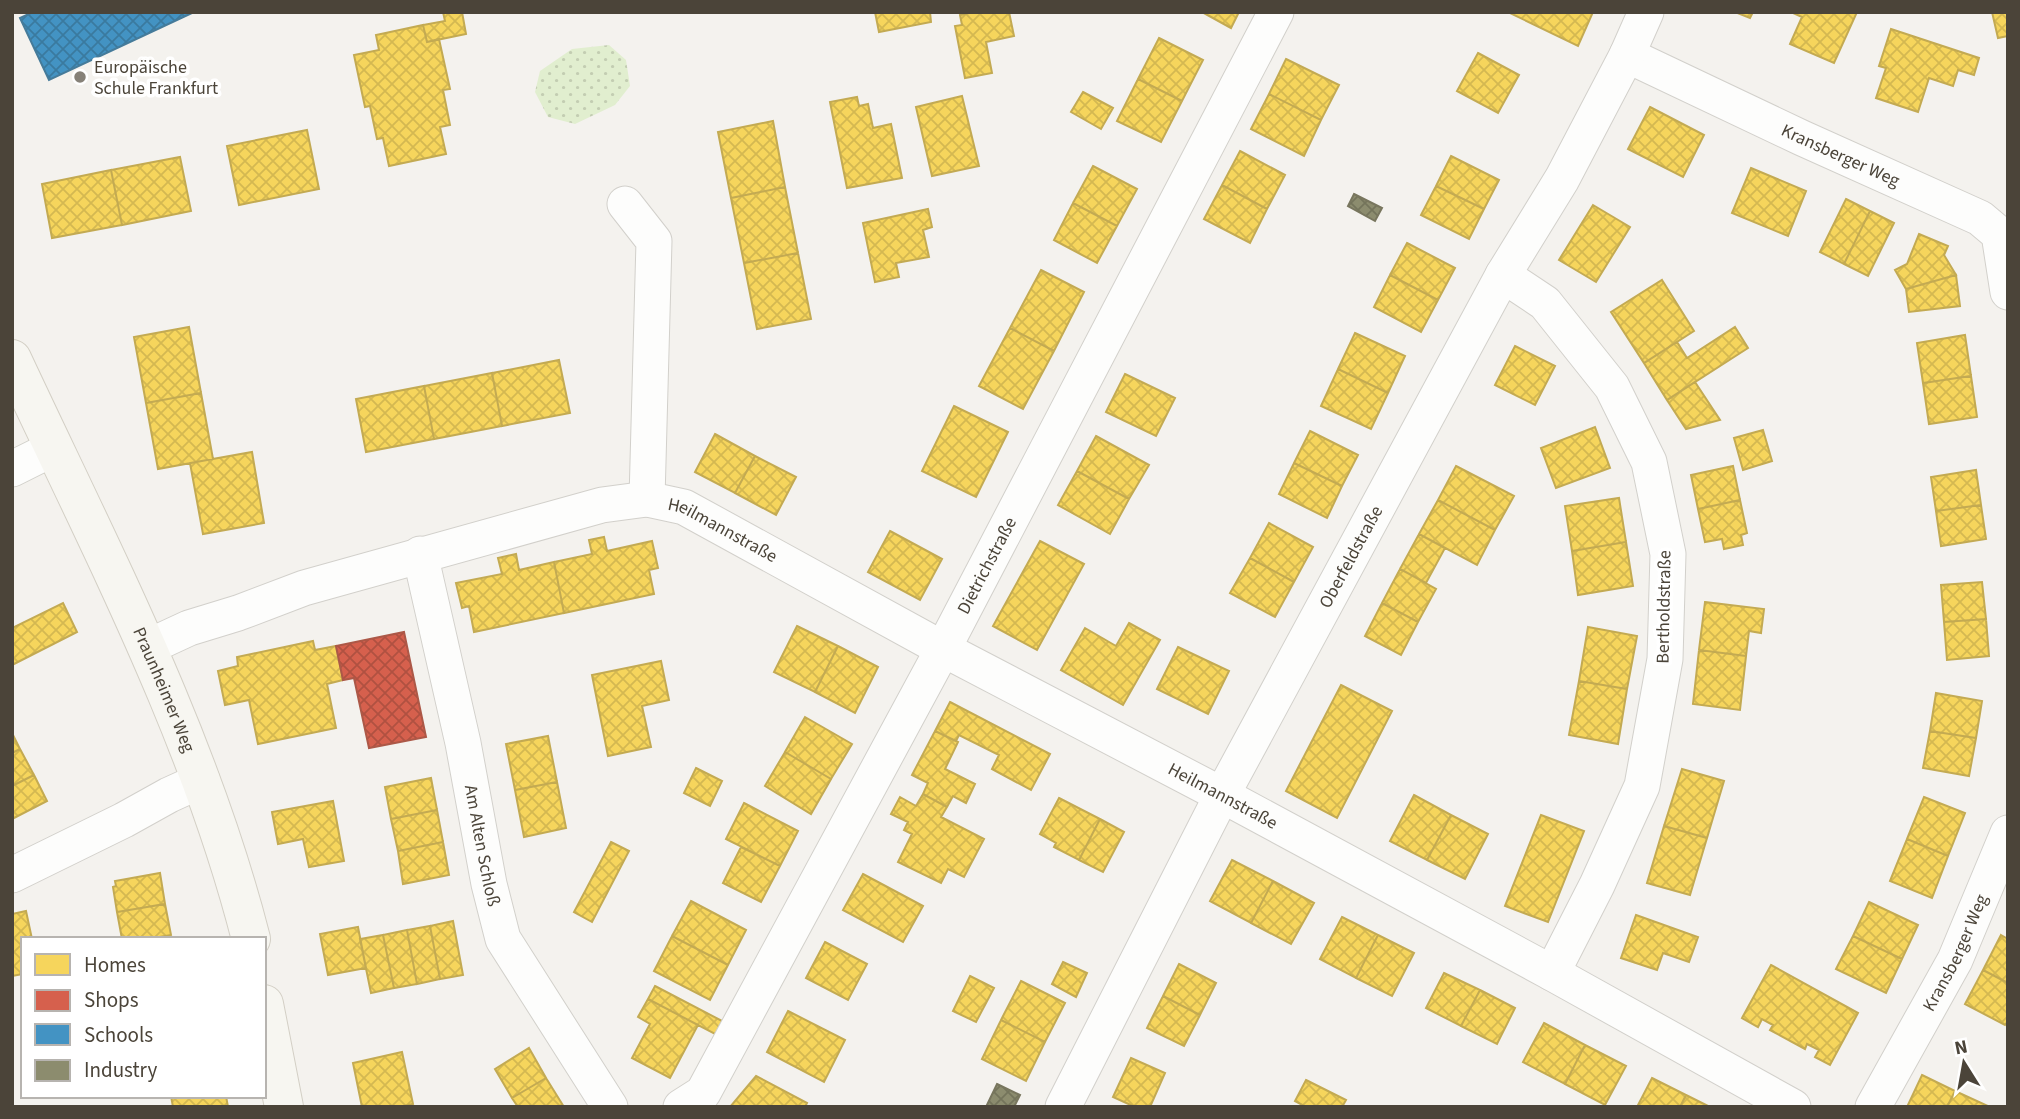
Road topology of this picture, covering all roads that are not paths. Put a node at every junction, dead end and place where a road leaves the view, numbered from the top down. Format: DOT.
graph roads {
  1 [pos="1276,12"];
  2 [pos="1646,12"];
  3 [pos="1627,55"];
  4 [pos="625,204"];
  5 [pos="1503,275"];
  6 [pos="2008,292"];
  7 [pos="12,359"];
  8 [pos="54,448"];
  9 [pos="12,469"];
  10 [pos="647,499"];
  11 [pos="420,554"];
  12 [pos="148,647"];
  13 [pos="943,649"];
  14 [pos="202,780"];
  15 [pos="1222,795"];
  16 [pos="2008,832"];
  17 [pos="12,876"];
  18 [pos="250,937"];
  19 [pos="1552,972"];
  20 [pos="266,1014"];
  21 [pos="1072,1103"];
  22 [pos="284,1107"];
  23 [pos="610,1107"];
  24 [pos="681,1107"];
  25 [pos="1793,1107"];
  26 [pos="1873,1107"];
  1 -- 13 [label="street, Dietrichstraße"];
  2 -- 3 [label="street, Oberfeldstraße"];
  3 -- 5 [label="street, Oberfeldstraße"];
  3 -- 6 [label="street, Kransberger Weg"];
  4 -- 10 [label="street, Heilmannstraße"];
  5 -- 15 [label="street, Oberfeldstraße"];
  5 -- 19 [label="street, Bertholdstraße"];
  7 -- 8 [label="main road, Praunheimer Weg"];
  8 -- 9 [label="street"];
  8 -- 12 [label="main road, Praunheimer Weg"];
  10 -- 11 [label="street, Heilmannstraße"];
  10 -- 13 [label="street, Heilmannstraße"];
  11 -- 12 [label="street, Heilmannstraße"];
  11 -- 23 [label="street, Am Alten Schloß"];
  12 -- 14 [label="main road, Praunheimer Weg"];
  13 -- 15 [label="street, Heilmannstraße"];
  13 -- 24 [label="street, Dietrichstraße"];
  14 -- 17 [label="street"];
  14 -- 18 [label="main road, Praunheimer Weg"];
  15 -- 19 [label="street, Heilmannstraße"];
  15 -- 21 [label="street, Oberfeldstraße"];
  16 -- 26 [label="street, Kransberger Weg"];
  19 -- 25 [label="street, Heilmannstraße"];
  20 -- 22 [label="main road"];
}
